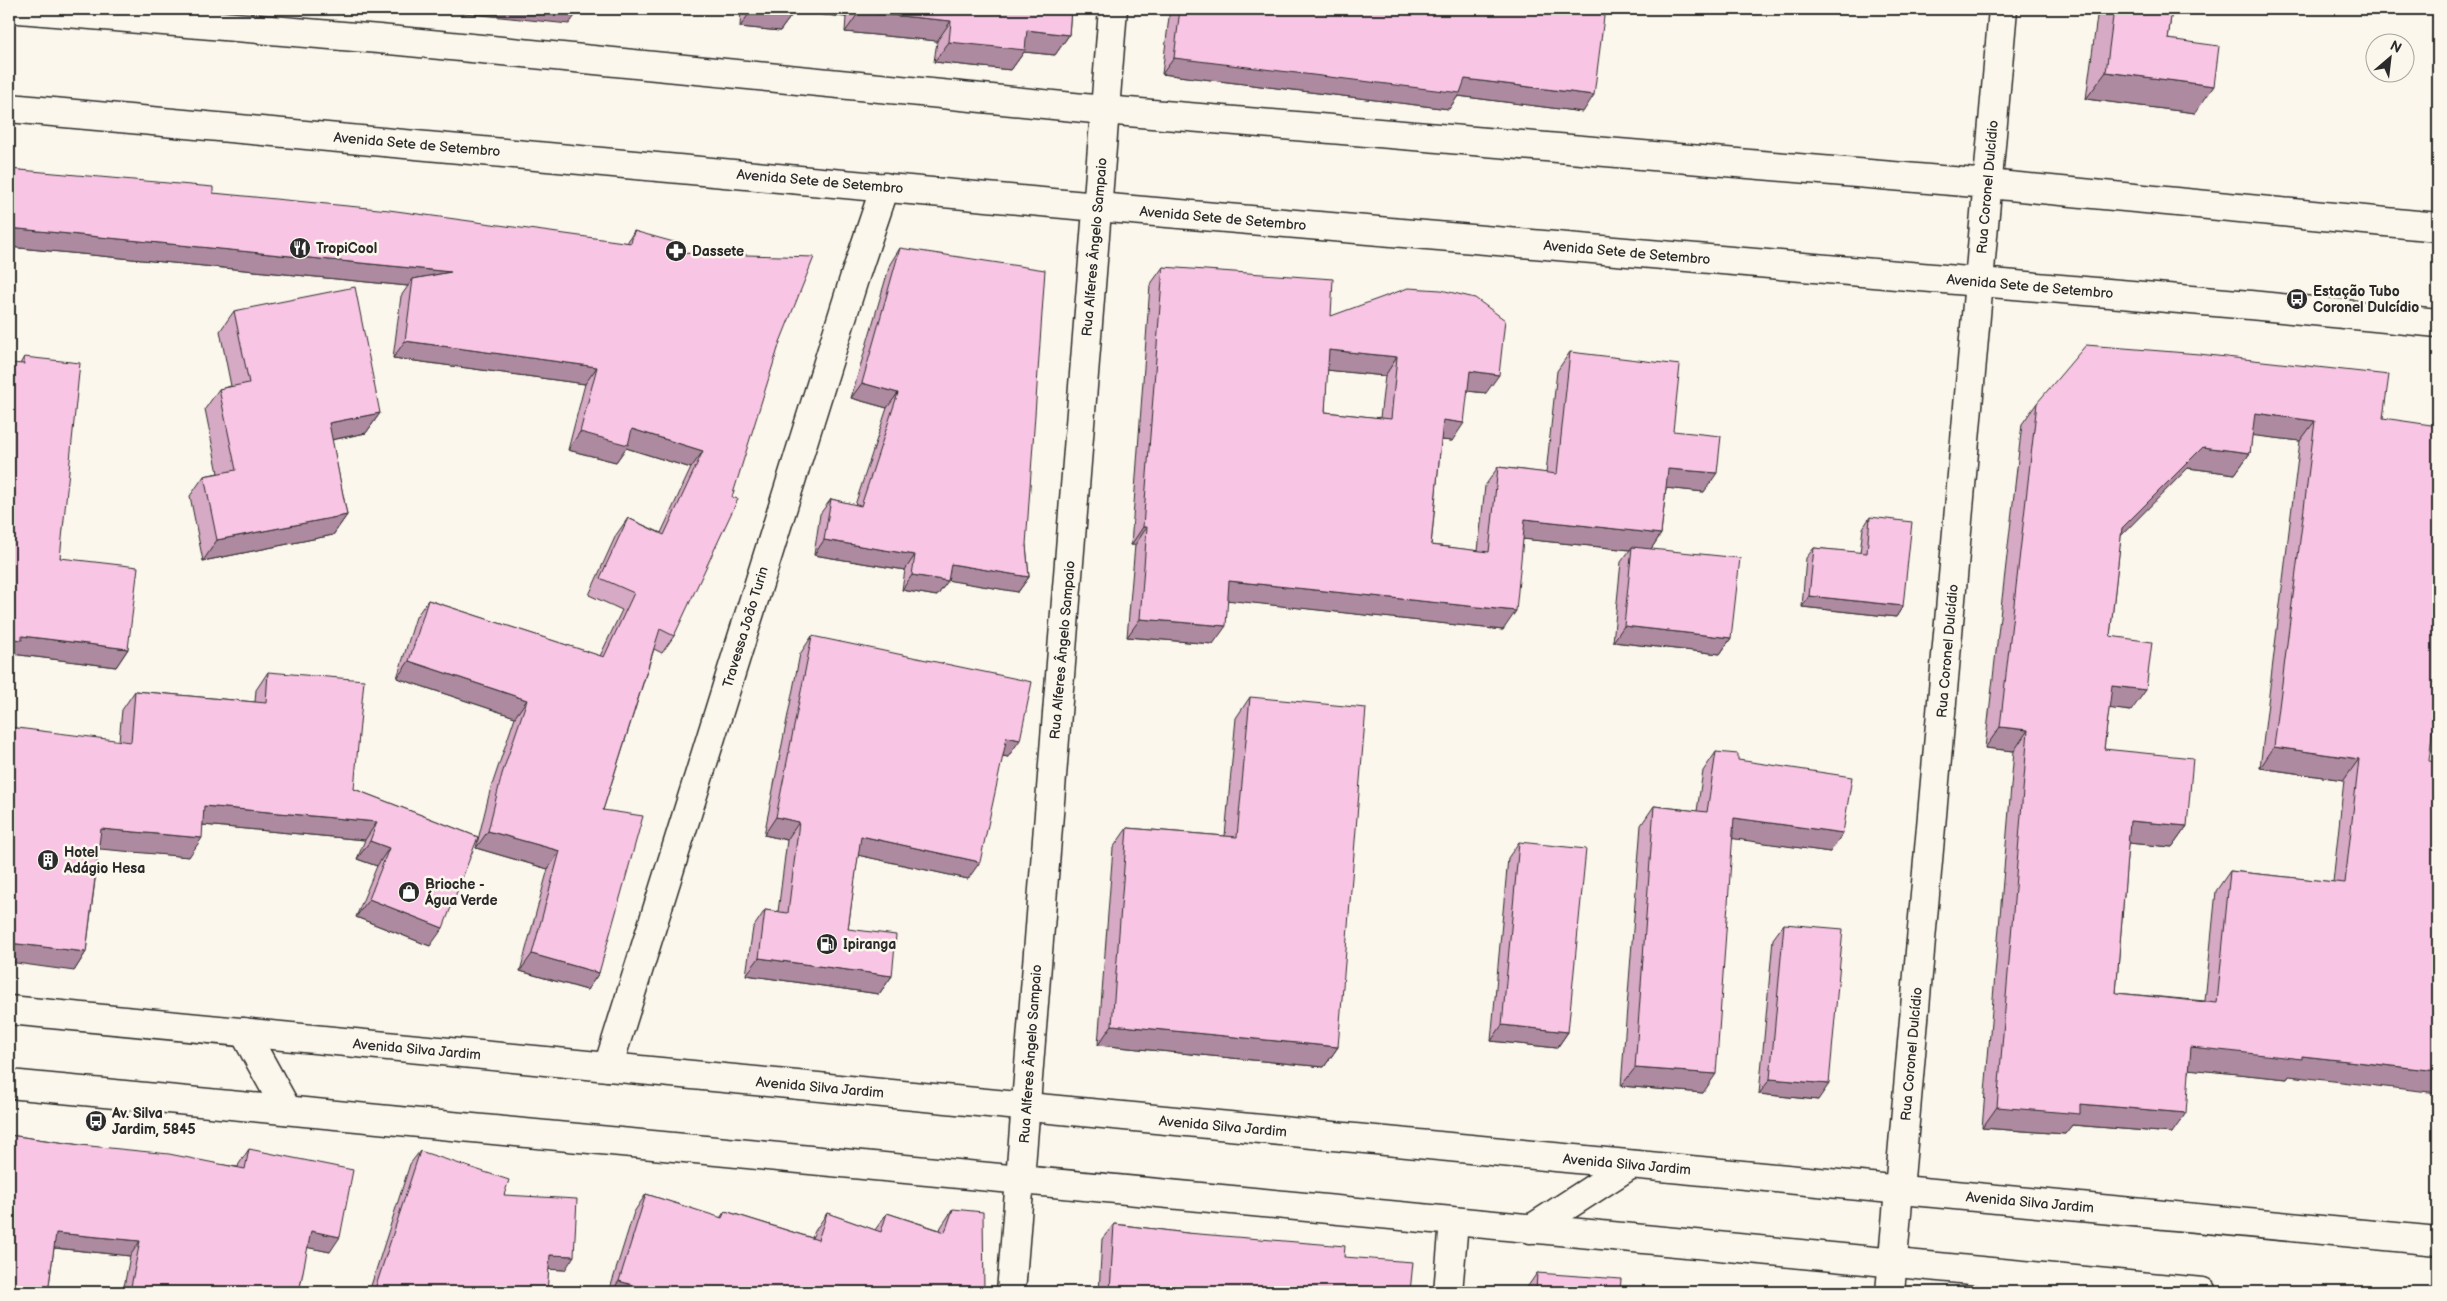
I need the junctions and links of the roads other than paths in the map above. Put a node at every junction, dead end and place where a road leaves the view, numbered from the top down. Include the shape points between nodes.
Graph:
1 (19, 9) edge
2 (1112, 9) edge
3 (2003, 9) edge
4 (9, 108) edge
5 (1104, 110) junction
6 (1988, 184) junction
7 (885, 187) junction
8 (1096, 207) junction
9 (2438, 227) edge
10 (1980, 282) junction
11 (2438, 323) edge
12 (9, 1010) edge
13 (244, 1032) junction
14 (608, 1067) junction
15 (9, 1084) edge
16 (1026, 1107) junction
17 (287, 1110) junction
18 (1630, 1165) junction
19 (1020, 1180) junction
20 (1899, 1190) junction
21 (1454, 1222) junction
22 (1531, 1229) junction
23 (2438, 1241) edge
24 (1892, 1263) junction
25 (1011, 1292) edge
26 (1448, 1292) edge
27 (1890, 1292) edge
28 (2202, 1292) edge

1 - 5 main road via 389,40
2 - 5 main road, Rua Alferes Ângelo Sampaio
3 - 6 main road, Rua Coronel Dulcídio
4 - 7 main road, Avenida Sete de Setembro
5 - 6 main road
5 - 8 main road, Rua Alferes Ângelo Sampaio
6 - 9 main road
6 - 10 main road, Rua Coronel Dulcídio
7 - 8 main road, Avenida Sete de Setembro
7 - 14 main road, Travessa João Turin
8 - 10 main road, Avenida Sete de Setembro
8 - 16 main road, Rua Alferes Ângelo Sampaio
10 - 11 main road, Avenida Sete de Setembro
10 - 20 main road, Rua Coronel Dulcídio
12 - 13 main road, Avenida Silva Jardim
13 - 14 main road, Avenida Silva Jardim
13 - 17 main road
14 - 16 main road, Avenida Silva Jardim
15 - 17 main road
16 - 18 main road, Avenida Silva Jardim
16 - 19 main road, Rua Alferes Ângelo Sampaio
17 - 19 main road
18 - 20 main road, Avenida Silva Jardim
18 - 22 main road
19 - 21 main road
19 - 25 main road, Rua Alferes Ângelo Sampaio
20 - 23 main road, Avenida Silva Jardim
20 - 24 main road, Rua Coronel Dulcídio
21 - 22 main road
21 - 26 main road
22 - 24 main road
24 - 27 main road, Rua Coronel Dulcídio
24 - 28 main road

